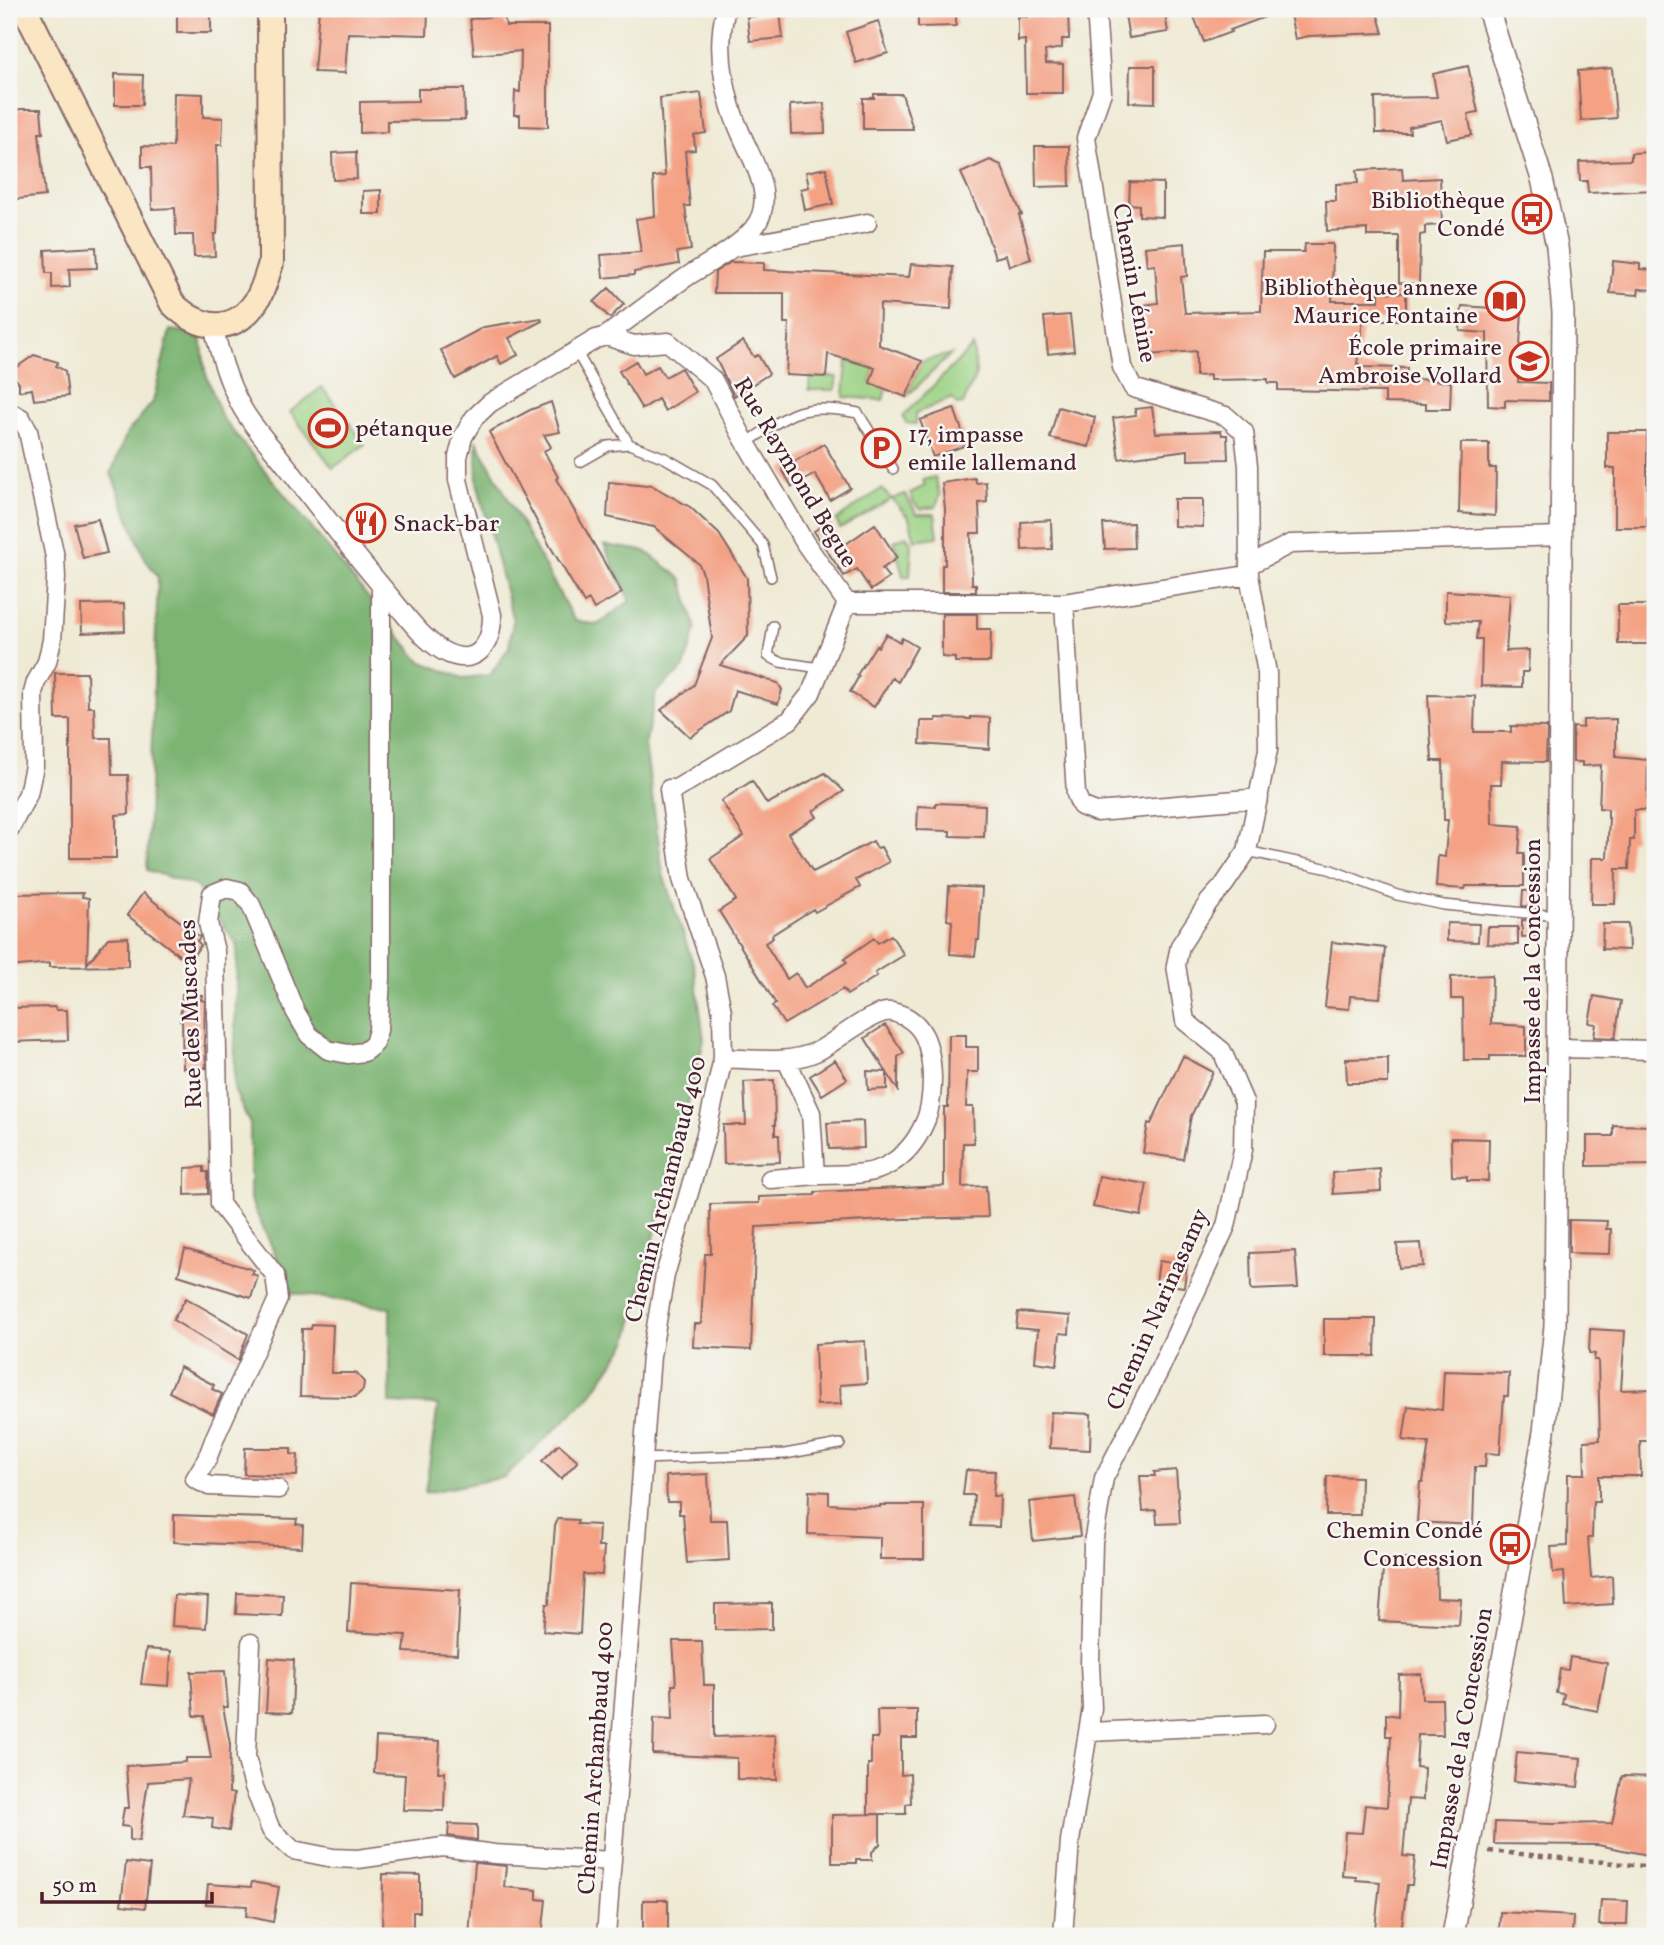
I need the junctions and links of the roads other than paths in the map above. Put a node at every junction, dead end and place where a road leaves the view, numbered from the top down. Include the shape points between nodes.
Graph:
1 (26, 9) edge
2 (270, 9) edge
3 (726, 9) edge
4 (1096, 9) edge
5 (1488, 9) edge
6 (867, 223) dead end
7 (731, 247) junction
8 (213, 326) junction
9 (606, 336) junction
10 (575, 349) junction
11 (9, 412) edge
12 (746, 443) junction
13 (629, 444) junction
14 (580, 463) dead end
15 (893, 469) dead end
16 (1563, 536) junction
17 (1249, 570) junction
18 (771, 578) dead end
19 (381, 586) junction
20 (848, 603) junction
21 (1063, 603) junction
22 (773, 626) dead end
23 (820, 668) junction
24 (1259, 798) junction
25 (9, 830) edge
26 (1247, 851) junction
27 (1558, 916) junction
28 (1558, 1048) junction
29 (1655, 1050) edge
30 (723, 1058) junction
31 (787, 1061) junction
32 (815, 1175) junction
33 (770, 1180) dead end
34 (839, 1444) dead end
35 (643, 1459) junction
36 (278, 1489) dead end
37 (251, 1643) dead end
38 (1265, 1724) dead end
39 (1089, 1732) junction
40 (612, 1861) junction
41 (606, 1936) edge
42 (1063, 1936) edge
43 (1453, 1936) edge

1 - 8 main road via 172,303 197,323
2 - 8 main road via 271,263 257,300 244,315
3 - 7 street via 720,43 724,79 764,191 762,215
4 - 17 street, Chemin Lénine via 1102,92 1086,138 1122,367 1133,388 1226,416 1244,432
5 - 16 street, Impasse de la Concession via 1542,179 1558,246 1563,312
6 - 7 street
7 - 9 street
8 - 19 street via 224,370 242,407
9 - 10 street
9 - 12 street, Rue Raymond Begue via 634,345 668,342 713,380
10 - 13 lane
10 - 19 street via 490,403 474,418 459,447 458,480 492,615 488,644 480,653 463,657 444,651
11 - 25 street via 21,418 28,431 56,578 50,651 33,693 32,780
12 - 15 lane via 793,414 845,410 858,413
12 - 20 street, Rue Raymond Begue via 805,543
13 - 14 lane via 608,446
13 - 18 lane via 712,485 763,545
16 - 17 street, Rue Raymond Begue via 1290,544
16 - 27 street, Impasse de la Concession
17 - 21 street, Rue Raymond Begue
17 - 24 street, Chemin Narinasamy via 1267,673 1268,750
19 - 36 street, Rue des Muscades via 381,978 374,1044 364,1052 348,1054 328,1050 309,1035 251,905 240,891 227,888 212,894 208,923 215,951 220,1205 275,1275 278,1300 195,1479 209,1486
20 - 21 street, Rue Raymond Begue
20 - 23 street, Chemin Archambaud 400
21 - 24 street via 1076,794 1081,806 1096,812
22 - 23 lane via 768,656
23 - 30 street, Chemin Archambaud 400 via 811,693 790,720 669,789 682,879 715,976
24 - 26 street, Chemin Narinasamy
26 - 27 lane via 1329,869 1397,895 1444,905
26 - 39 street, Chemin Narinasamy via 1180,946 1176,965 1185,1021 1222,1051 1244,1102 1243,1150 1226,1226 1104,1478 1093,1543
27 - 28 street, Impasse de la Concession
28 - 29 street
28 - 43 street, Impasse de la Concession via 1555,1326 1545,1419
30 - 31 street
30 - 35 street, Chemin Archambaud 400 via 665,1275 650,1356
31 - 32 street via 811,1113
31 - 32 street via 817,1051 883,1012 904,1015 924,1033 932,1057 925,1124 901,1157 864,1173
32 - 33 street
34 - 35 lane via 785,1454
35 - 40 street, Chemin Archambaud 400
37 - 40 street via 246,1757 271,1830 293,1850 358,1858 443,1847
38 - 39 street
39 - 42 street, Chemin Narinasamy via 1070,1840
40 - 41 street, Chemin Archambaud 400

